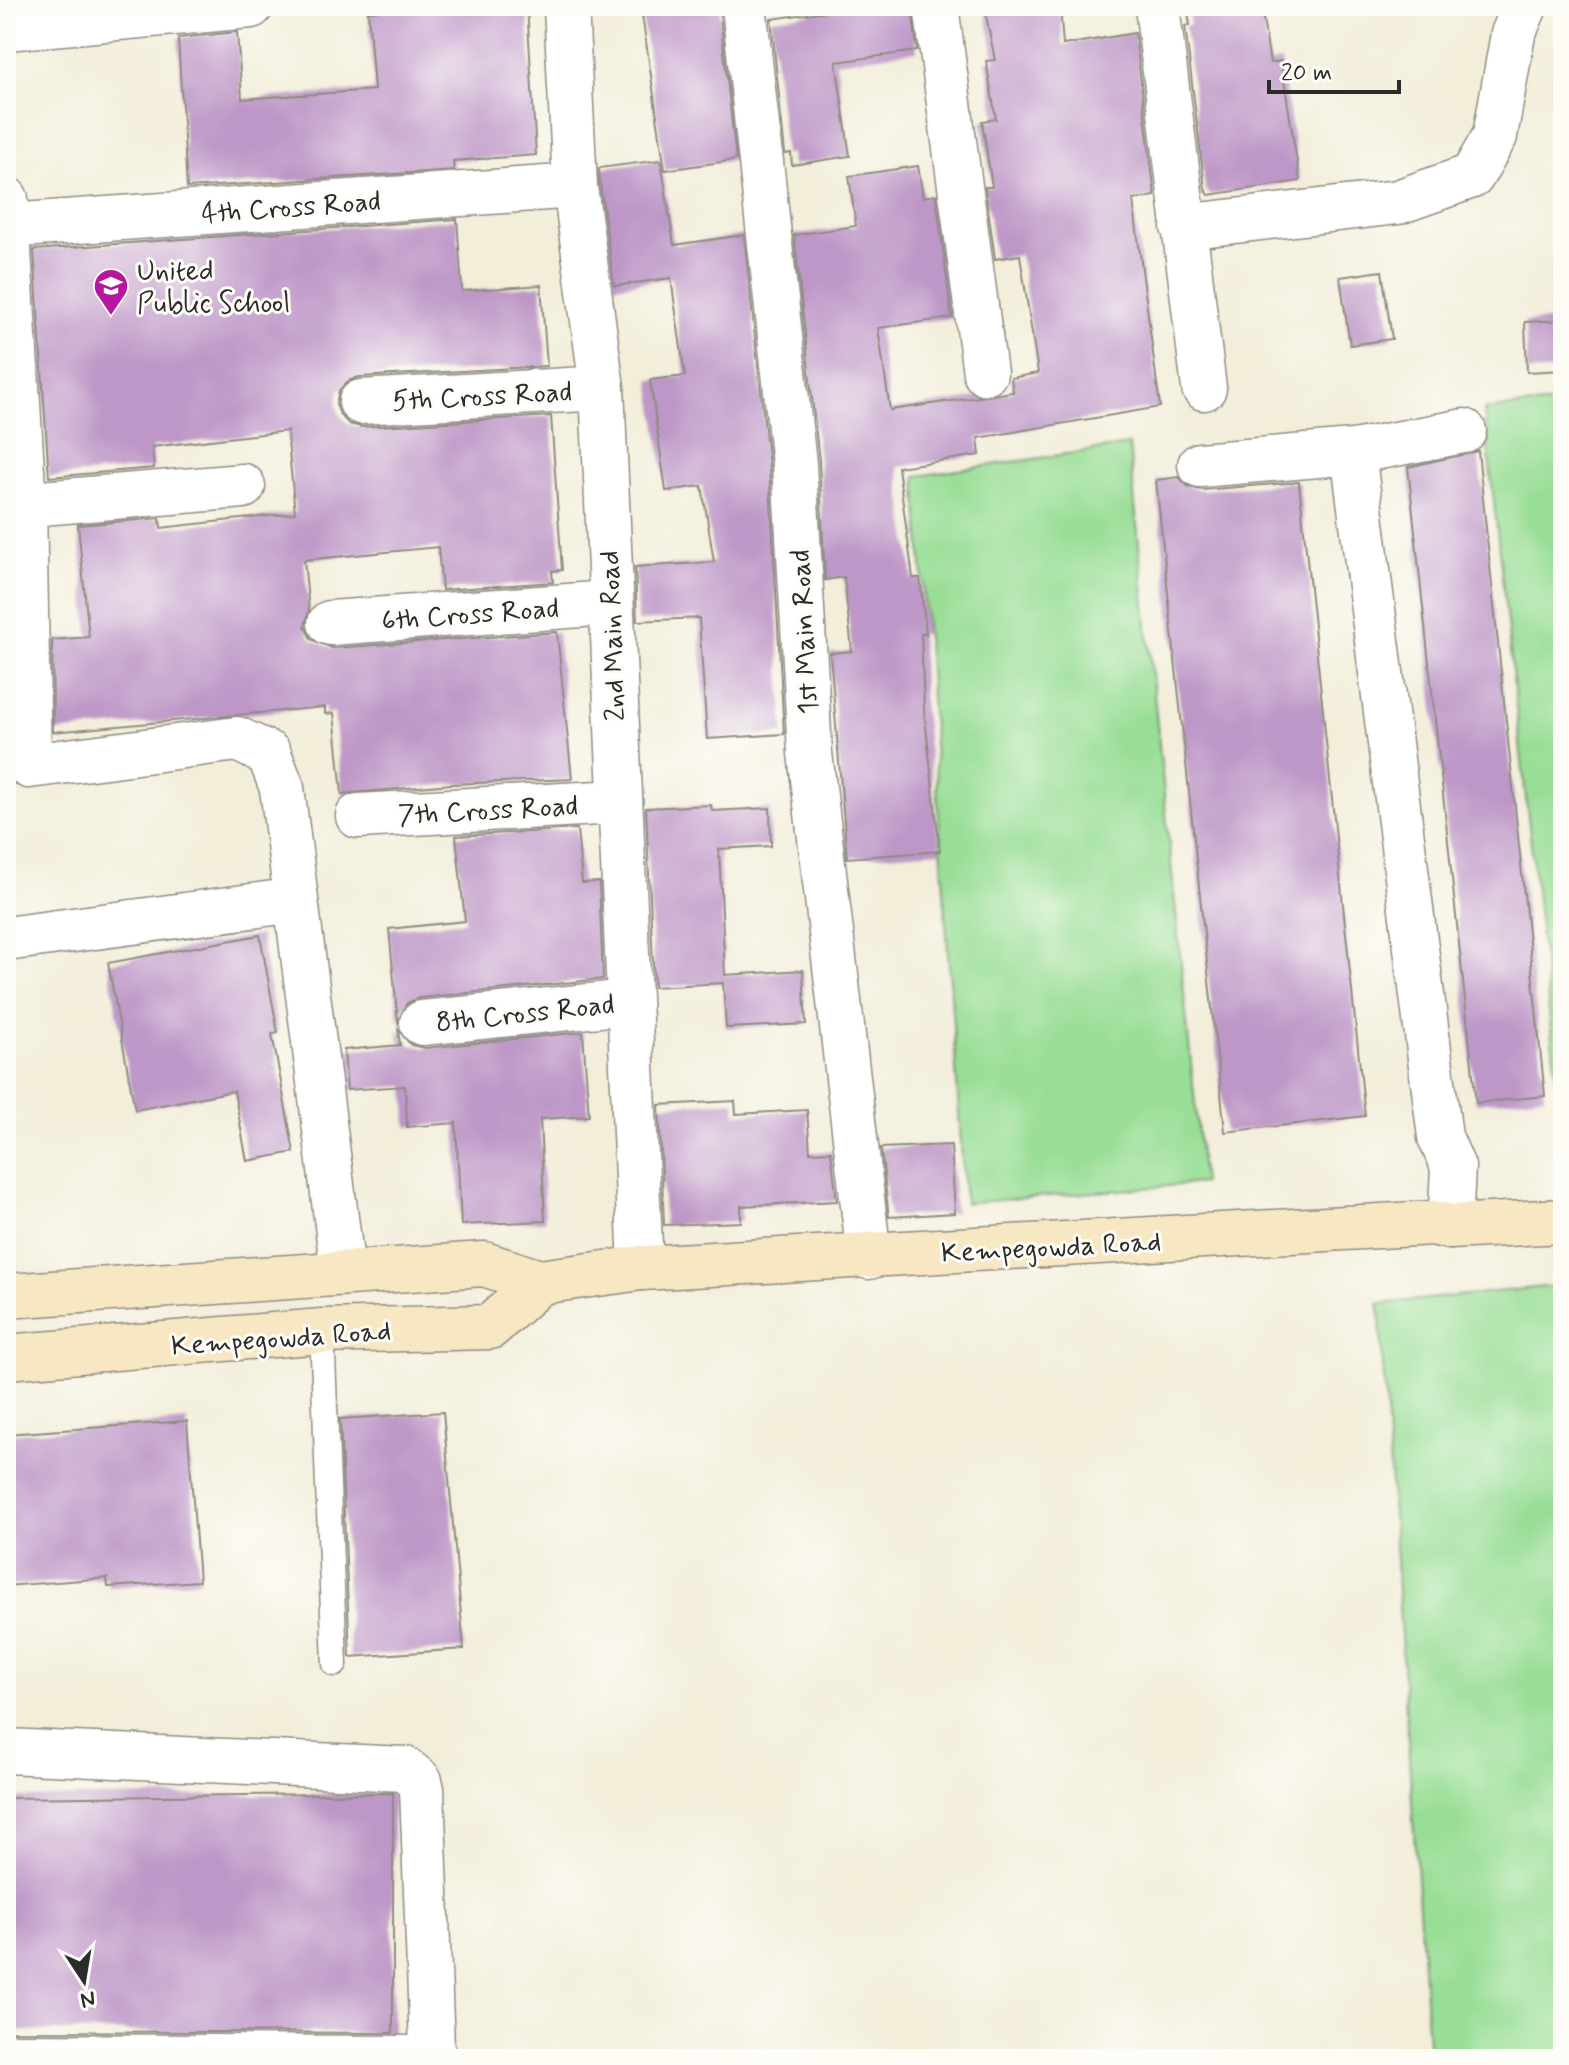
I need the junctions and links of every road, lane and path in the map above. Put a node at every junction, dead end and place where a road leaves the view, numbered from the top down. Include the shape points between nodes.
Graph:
1 (251, 6) edge
2 (566, 6) edge
3 (744, 6) edge
4 (936, 6) edge
5 (1157, 6) edge
6 (1525, 6) edge
7 (6, 28) edge
8 (575, 186) junction
9 (7, 213) edge
10 (1183, 227) junction
11 (985, 373) dead end
12 (602, 388) junction
13 (1204, 388) dead end
14 (361, 402) dead end
15 (1464, 431) dead end
16 (1353, 452) junction
17 (1200, 465) dead end
18 (243, 486) dead end
19 (15, 505) edge
20 (610, 603) junction
21 (330, 623) dead end
22 (618, 802) junction
23 (358, 816) dead end
24 (296, 900) junction
25 (6, 939) edge
26 (628, 1002) junction
27 (422, 1023) dead end
28 (1563, 1221) edge
29 (1442, 1225) junction
30 (869, 1257) junction
31 (641, 1268) junction
32 (343, 1273) junction
33 (540, 1282) junction
34 (6, 1296) edge
35 (322, 1331) junction
36 (6, 1357) edge
37 (335, 1664) dead end
38 (6, 1751) edge
39 (6, 2056) edge

1 - 7 street
2 - 8 street, 2nd Main Road
3 - 30 street, 1st Main Road via 794,464 810,753
4 - 11 street
5 - 10 street
6 - 10 street via 1513,34 1495,136 1472,176 1398,202
8 - 9 street, 4th Cross Road
8 - 12 street, 2nd Main Road
9 - 19 street
10 - 13 street
12 - 14 street, 5th Cross Road
12 - 20 street, 2nd Main Road
15 - 16 street
16 - 17 street
16 - 29 street via 1440,1137 1431,1167
18 - 19 street
19 - 24 street via 29,766 237,739 269,754 282,788
20 - 21 street, 6th Cross Road
20 - 22 street, 2nd Main Road
22 - 23 street, 7th Cross Road
22 - 26 street, 2nd Main Road
24 - 25 street
24 - 32 street
26 - 27 street, 8th Cross Road
26 - 31 street, 2nd Main Road
28 - 29 street, Kempegowda Road
29 - 30 street, Kempegowda Road
30 - 31 street, Kempegowda Road
31 - 33 street, Kempegowda Road
32 - 33 street, Kempegowda Road via 484,1264
32 - 34 street, Kempegowda Road
33 - 35 street, Kempegowda Road via 490,1327
35 - 36 street, Kempegowda Road
35 - 37 lane
38 - 39 street via 405,1769 413,1774 422,1789 432,2047 417,2058

